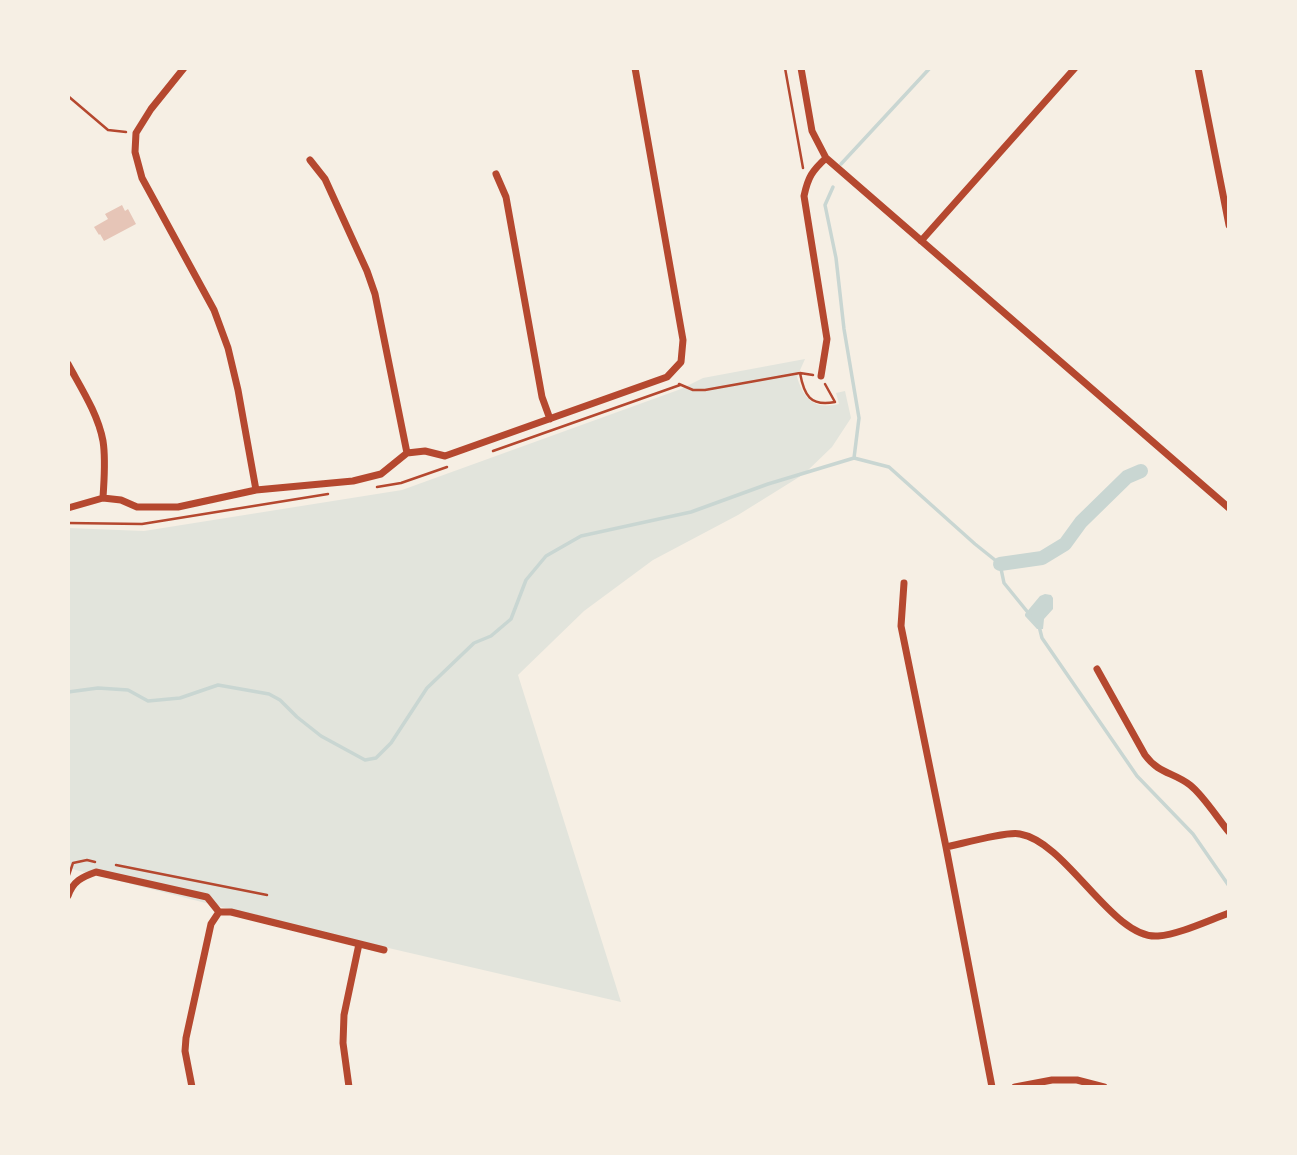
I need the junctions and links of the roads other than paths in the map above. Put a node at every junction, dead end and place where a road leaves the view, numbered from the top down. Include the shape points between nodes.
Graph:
1 (184, 68) edge
2 (635, 68) edge
3 (801, 68) edge
4 (1074, 68) edge
5 (1198, 68) edge
6 (826, 158) junction
7 (310, 160) dead end
8 (496, 174) dead end
9 (1229, 225) edge
10 (921, 241) junction
11 (68, 364) edge
12 (821, 376) road end
13 (550, 419) junction
14 (407, 453) junction
15 (256, 490) junction
16 (103, 498) junction
17 (68, 508) edge
18 (1229, 508) edge
19 (904, 583) dead end
20 (1097, 669) dead end
21 (1229, 832) edge
22 (946, 847) junction
23 (68, 896) edge
24 (219, 912) junction
25 (1229, 913) edge
26 (359, 944) junction
27 (384, 950) dead end
28 (192, 1087) edge
29 (349, 1087) edge
30 (992, 1087) edge
31 (1015, 1087) edge
32 (1104, 1087) edge

1 - 15 street via 136,133 135,152 142,178 214,310 228,348
2 - 13 street via 683,340 681,362 667,377
3 - 6 street via 812,131
4 - 10 street
5 - 9 street
6 - 10 street
6 - 12 street via 813,170 804,196 827,339
7 - 14 street via 325,179 375,294
8 - 13 street via 506,197 542,397
10 - 18 street
11 - 16 street via 103,441
13 - 14 street via 446,456
14 - 15 street via 372,477
15 - 16 street via 178,507 137,507
16 - 17 street
19 - 22 street via 901,626
20 - 21 street via 1151,764 1192,787
22 - 25 street via 1017,833 1033,838 1144,936 1175,932
22 - 30 street
23 - 24 street via 81,877 96,872 207,897
24 - 26 street
24 - 28 street via 211,924 186,1038
26 - 27 street
26 - 29 street via 344,1015
31 - 32 street via 1077,1080

